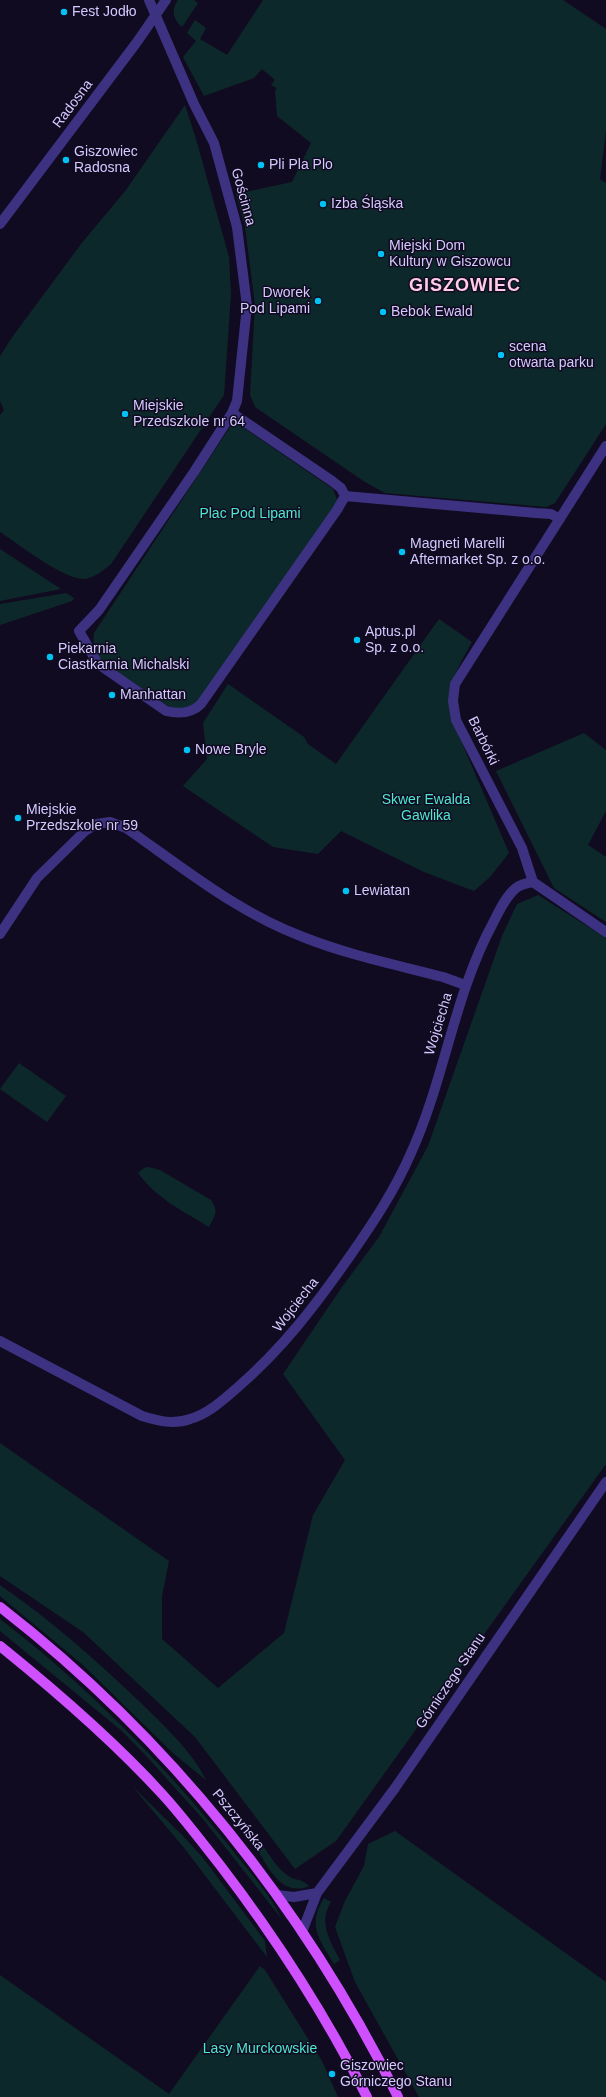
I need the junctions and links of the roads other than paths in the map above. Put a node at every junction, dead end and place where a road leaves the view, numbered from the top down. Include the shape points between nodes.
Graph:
1 (149, 0) edge
2 (166, 0) edge
3 (156, 16) junction
4 (0, 224) edge
5 (232, 413) junction
6 (606, 446) edge
7 (345, 496) junction
8 (560, 519) junction
9 (533, 882) junction
10 (606, 932) edge
11 (0, 934) edge
12 (466, 985) junction
13 (0, 1341) edge
14 (606, 1482) edge
15 (0, 1607) edge
16 (0, 1646) edge
17 (316, 1893) junction
18 (277, 1895) junction
19 (302, 1932) junction
20 (367, 2097) edge
21 (398, 2097) edge

1 - 3 street, Gościnna
2 - 3 street, Radosna
3 - 4 street, Radosna
3 - 5 street, Gościnna via 194,104 214,142 237,227 247,306 237,401
5 - 7 street via 332,481 341,488
5 - 7 street via 99,610 79,631 98,664 166,711 177,714 195,710
6 - 8 street, Barbórki
7 - 8 street via 536,512 551,514
8 - 9 street, Barbórki via 455,684 453,701 456,720 522,848
9 - 10 street
9 - 12 street, Wojciecha via 521,885 506,900 483,943
11 - 12 street, Wojciecha via 37,878 85,831 97,824 110,822 126,828 208,886 261,917 303,937
12 - 13 street, Wojciecha via 424,1122 385,1204 296,1330 252,1376 212,1408 181,1422 154,1420
14 - 17 street, Górniczego Stanu via 395,1788
15 - 18 main road, Pszczyńska via 111,1702 167,1758 224,1825
16 - 20 main road via 74,1707 163,1795 199,1838 252,1906 306,1986
17 - 18 street via 294,1897
17 - 19 street, Górniczego Stanu
18 - 19 main road, Pszczyńska
19 - 21 main road, Pszczyńska via 354,2015

